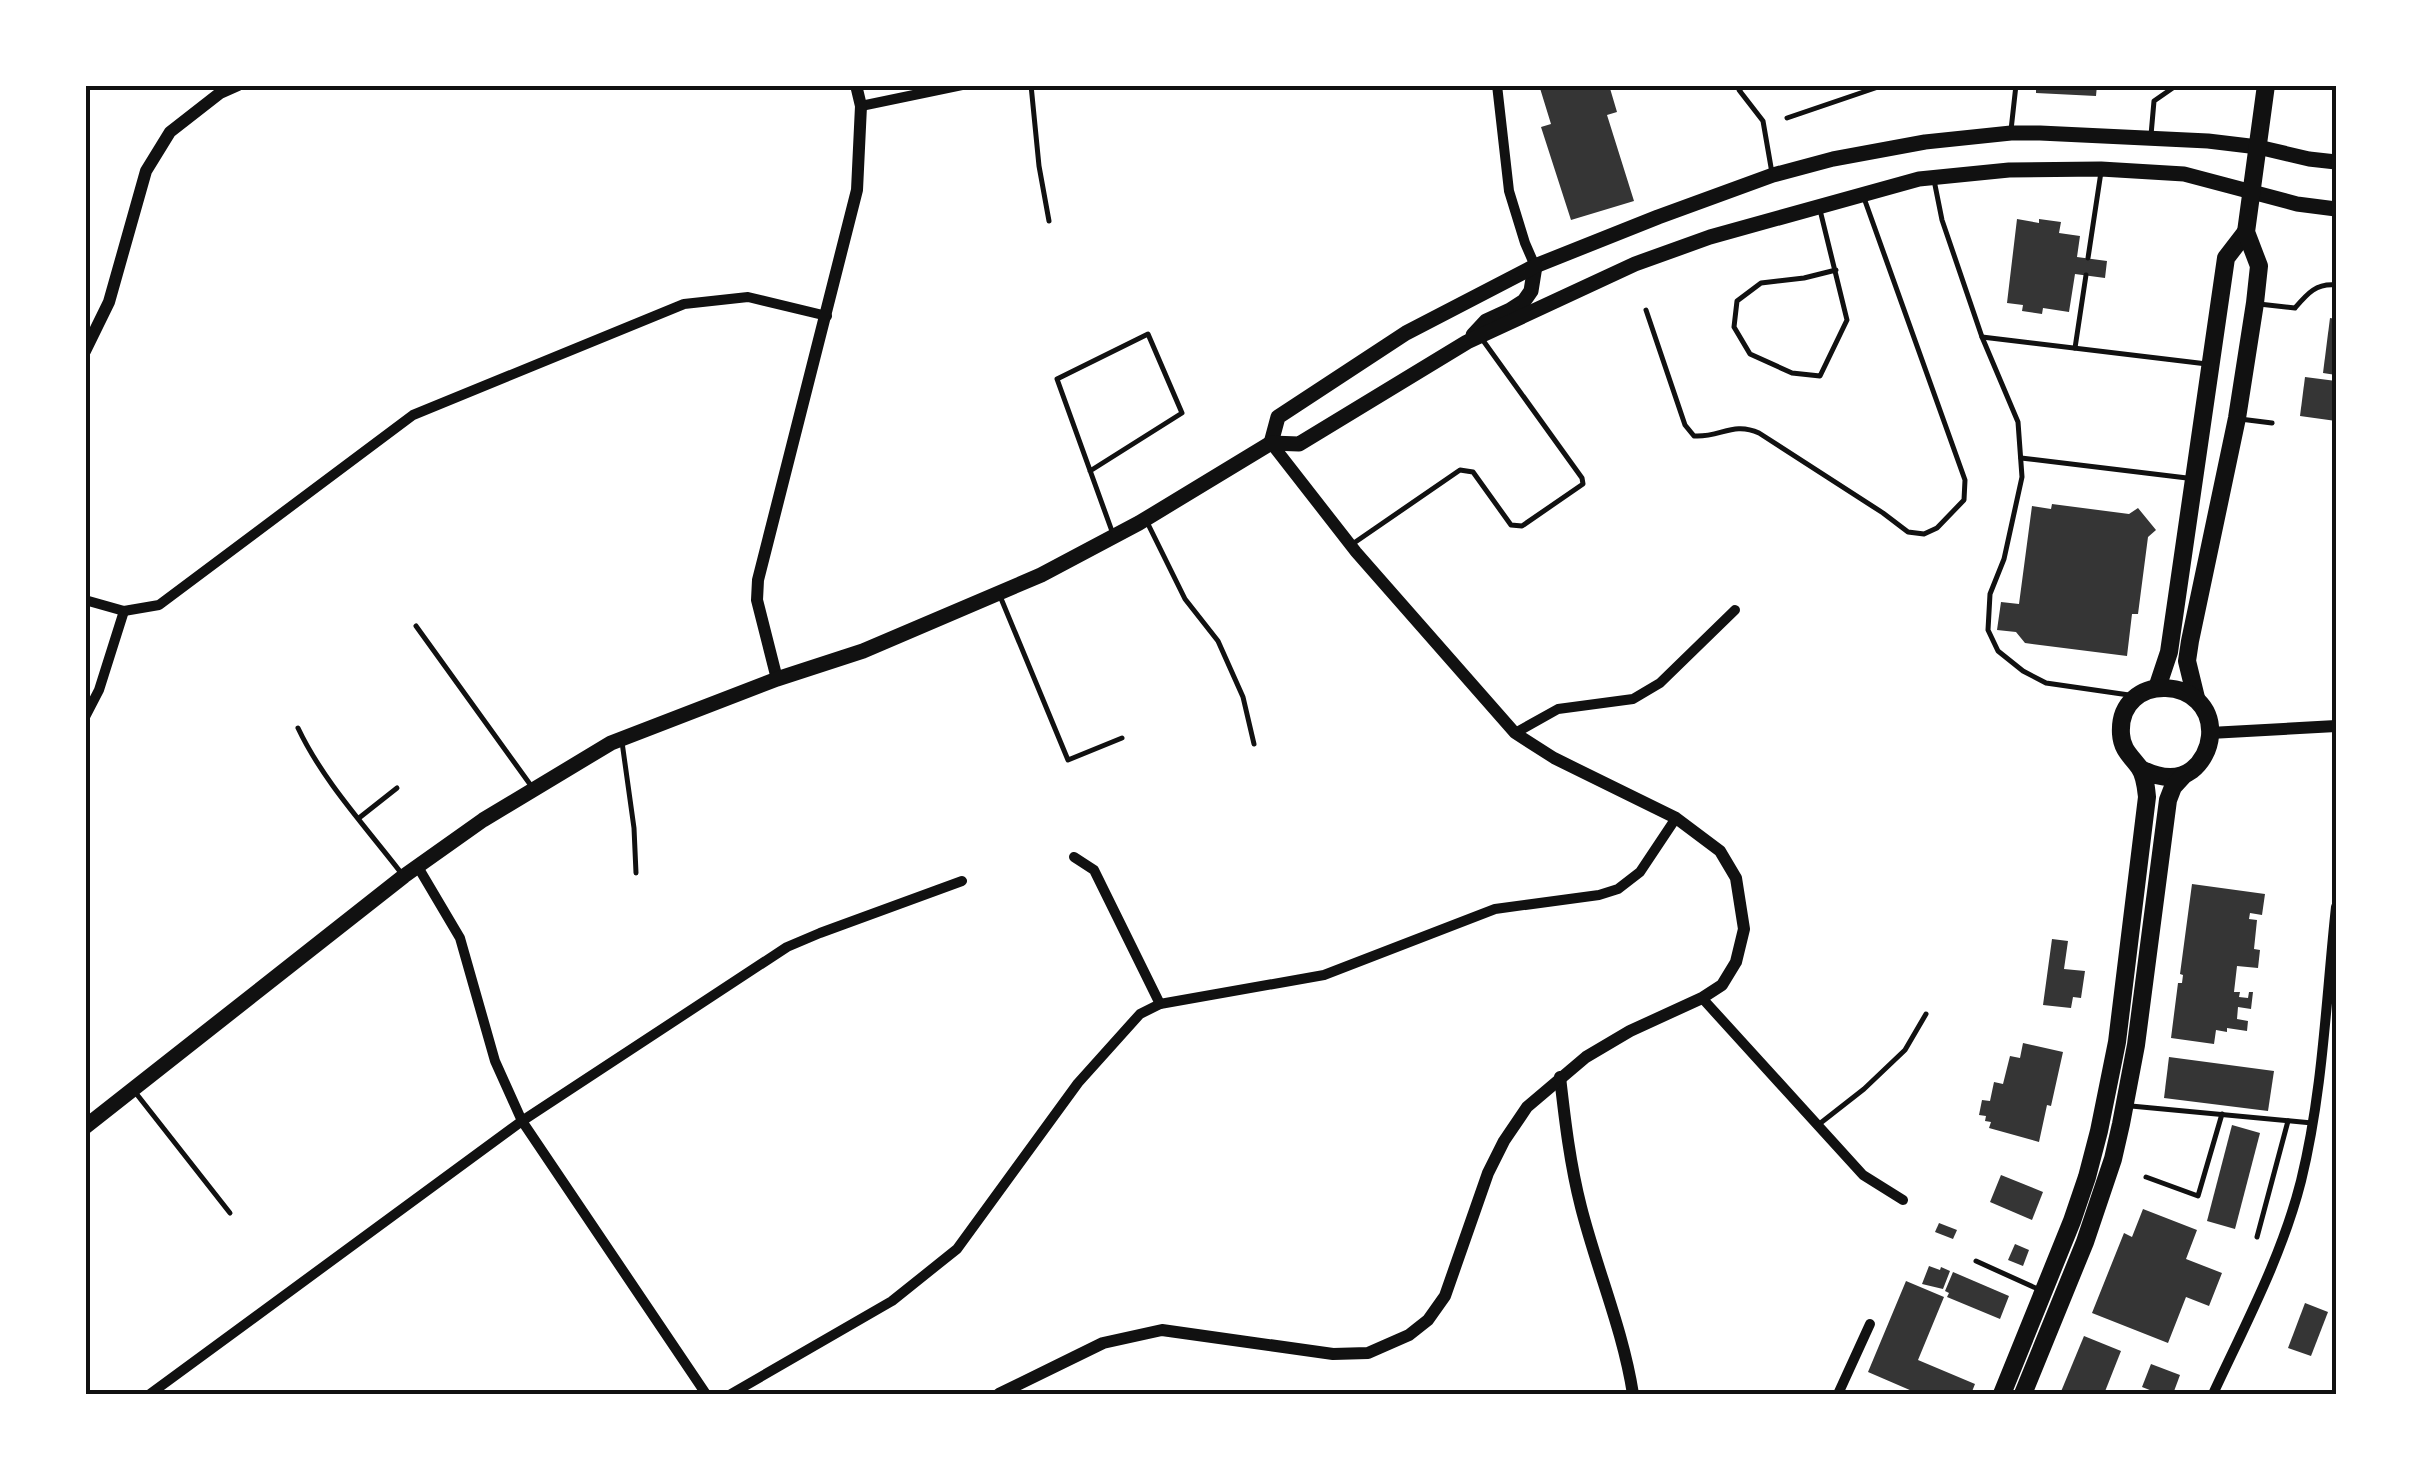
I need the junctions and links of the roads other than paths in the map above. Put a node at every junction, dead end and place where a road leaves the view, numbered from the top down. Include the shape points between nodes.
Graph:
1 (238, 85) edge
2 (856, 85) edge
3 (962, 85) edge
4 (1031, 85) edge
5 (1497, 85) edge
6 (1745, 85) edge
7 (1884, 85) edge
8 (2016, 85) edge
9 (2177, 85) edge
10 (2266, 85) edge
11 (861, 106) junction
12 (1787, 118) dead end
13 (2011, 133) junction
14 (2151, 138) junction
15 (2258, 147) junction
16 (2336, 162) edge
17 (2101, 170) junction
18 (1773, 176) junction
19 (1933, 178) junction
20 (2251, 193) junction
21 (1863, 196) junction
22 (1820, 207) junction
23 (2336, 209) edge
24 (1049, 220) dead end
25 (2246, 232) junction
26 (2088, 258) dead end
27 (1535, 266) junction
28 (1836, 270) junction
29 (2086, 275) dead end
30 (2336, 285) edge
31 (2255, 304) junction
32 (1646, 310) dead end
33 (826, 316) junction
34 (1982, 337) junction
35 (1474, 339) junction
36 (2076, 348) junction
37 (85, 351) edge
38 (2212, 364) junction
39 (2237, 418) junction
40 (2272, 422) dead end
41 (1271, 443) junction
42 (2021, 458) junction
43 (1090, 472) junction
44 (2195, 479) junction
45 (1146, 519) junction
46 (1114, 537) junction
47 (1350, 545) junction
48 (998, 594) junction
49 (85, 600) edge
50 (1735, 610) dead end
51 (124, 611) junction
52 (416, 626) dead end
53 (777, 680) junction
54 (2157, 688) junction
55 (2138, 696) junction
56 (2196, 698) junction
57 (85, 717) edge
58 (2336, 726) edge
59 (298, 728) dead end
60 (1516, 733) junction
61 (2210, 733) junction
62 (1122, 738) dead end
63 (622, 739) junction
64 (1254, 744) dead end
65 (2141, 769) junction
66 (2184, 775) junction
67 (397, 788) dead end
68 (534, 789) junction
69 (359, 818) junction
70 (1676, 818) junction
71 (1074, 857) dead end
72 (411, 872) junction
73 (636, 873) dead end
74 (962, 881) dead end
75 (2336, 908) edge
76 (1702, 998) junction
77 (1160, 1004) junction
78 (1926, 1014) dead end
79 (2330, 1022) edge
80 (1560, 1077) junction
81 (134, 1090) junction
82 (2125, 1105) junction
83 (2222, 1114) junction
84 (522, 1121) junction
85 (2288, 1121) junction
86 (2312, 1124) junction
87 (1818, 1126) junction
88 (85, 1127) edge
89 (2146, 1177) dead end
90 (1903, 1200) dead end
91 (230, 1213) dead end
92 (2257, 1237) dead end
93 (1976, 1261) dead end
94 (2043, 1291) junction
95 (1870, 1324) dead end
96 (150, 1394) edge
97 (706, 1394) edge
98 (732, 1394) edge
99 (999, 1394) edge
100 (1633, 1394) edge
101 (1838, 1394) edge
102 (2002, 1394) edge
103 (2023, 1394) edge
104 (2213, 1394) edge

1 - 37 street via 170,132 146,171 109,302
2 - 11 street
3 - 11 street
4 - 24 lane
5 - 27 street via 1509,191
6 - 18 lane via 1739,90 1763,121
7 - 12 lane
8 - 13 lane
9 - 14 lane via 2154,102
10 - 15 main road
11 - 33 street via 856,190
13 - 14 main road
13 - 18 main road via 1832,159
14 - 15 main road
15 - 16 main road
15 - 20 main road
17 - 19 main road
17 - 20 main road via 2184,174
17 - 26 lane
18 - 27 main road
19 - 21 main road
19 - 34 lane
20 - 23 main road
20 - 25 main road
21 - 22 main road
21 - 32 lane via 1966,480 1964,500 1937,528 1908,532 1747,428 1694,436
22 - 28 lane
22 - 35 main road via 1635,264
25 - 31 main road via 2259,266
25 - 38 main road via 2226,258
27 - 35 main road via 1524,301 1486,321
27 - 41 main road via 1406,333 1278,417
28 - 28 lane via 1847,320 1820,376 1792,374 1750,354 1734,326 1737,301 1761,282
29 - 36 lane
30 - 31 lane via 2308,292 2295,308
31 - 39 main road
33 - 51 street via 748,297 684,304 414,415 159,605
33 - 53 street via 758,580
34 - 36 lane
34 - 42 lane via 2018,422
35 - 41 main road via 1300,444
35 - 47 lane via 1583,484 1516,527 1473,472 1460,470
36 - 38 lane
38 - 44 main road
39 - 40 lane
39 - 56 main road via 2187,660
41 - 45 main road
41 - 47 street
42 - 44 lane
42 - 55 lane via 2004,560 1990,594 1988,630 1998,652 2046,682
43 - 43 lane via 1057,379 1148,334 1182,413
43 - 46 lane
44 - 54 main road via 2170,652
45 - 46 main road
45 - 64 lane via 1185,600 1218,642
46 - 48 main road
47 - 60 street
48 - 53 main road via 863,652
48 - 62 lane via 1068,760
49 - 51 street
50 - 60 street via 1660,683 1633,699 1558,709
51 - 57 street
52 - 68 lane
53 - 63 main road
54 - 55 main road
54 - 56 main road
55 - 65 main road via 2120,730 2124,750
56 - 61 main road
58 - 61 street
59 - 69 lane
60 - 70 street
61 - 66 main road via 2206,753
63 - 68 main road
63 - 73 lane
65 - 66 main road
65 - 94 main road via 2146,814 2107,1097 2087,1177
66 - 82 main road via 2168,800
67 - 69 lane
68 - 72 main road
69 - 72 lane
70 - 76 street via 1720,851 1736,878 1744,929 1722,985
70 - 77 street via 1640,872 1618,890 1495,909 1324,975
71 - 77 street via 1094,870
72 - 81 main road
72 - 84 street via 460,938 495,1061
74 - 84 street via 787,948
75 - 79 street
76 - 80 street via 1630,1031
76 - 87 street
77 - 98 street via 1140,1014 1078,1083 957,1249 892,1302
78 - 87 lane via 1905,1050
79 - 86 street
80 - 99 street via 1527,1107 1504,1141 1446,1296 1409,1335 1368,1353 1333,1354 1162,1330 1103,1342
80 - 100 street via 1581,1209
81 - 88 main road
81 - 91 lane
82 - 83 lane
82 - 103 main road via 2085,1242
83 - 85 lane
83 - 89 lane via 2198,1196
84 - 96 street
84 - 97 street
85 - 86 lane
85 - 92 lane
86 - 104 street via 2279,1253
87 - 90 street via 1863,1175
93 - 94 lane
94 - 102 main road
95 - 101 street

